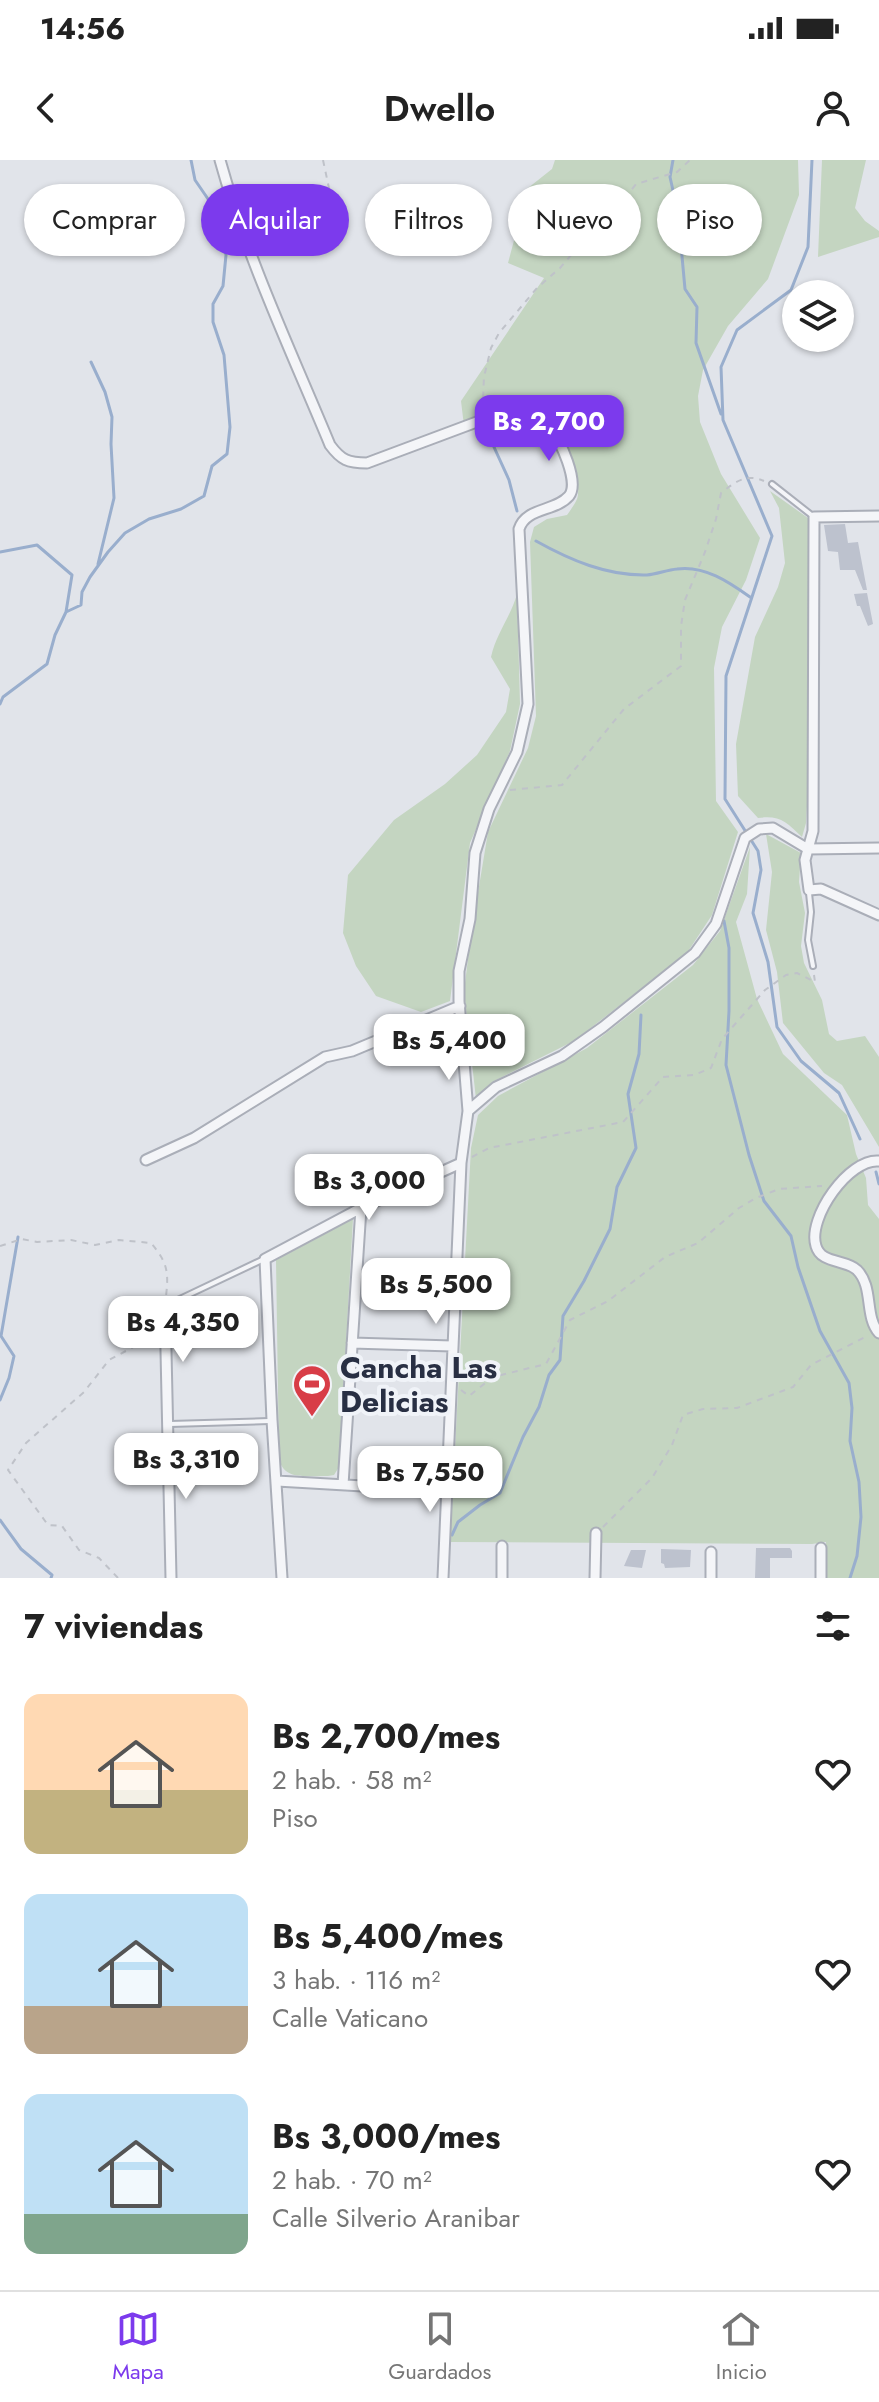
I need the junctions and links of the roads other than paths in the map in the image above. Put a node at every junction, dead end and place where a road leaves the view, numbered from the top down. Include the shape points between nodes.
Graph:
1 (220, 160) edge
2 (772, 484) road end
3 (879, 516) edge
4 (814, 517) junction
5 (879, 848) edge
6 (808, 849) junction
7 (809, 890) junction
8 (879, 915) edge
9 (813, 966) road end
10 (460, 1006) junction
11 (468, 1111) junction
12 (146, 1160) dead end
13 (879, 1161) edge
14 (461, 1163) junction
15 (361, 1208) junction
16 (265, 1259) junction
17 (165, 1306) joint
18 (878, 1333) edge
19 (352, 1343) junction
20 (452, 1346) junction
21 (272, 1420) junction
22 (168, 1424) junction
23 (277, 1481) junction
24 (343, 1485) junction
25 (448, 1491) junction
26 (596, 1533) road end
27 (502, 1546) dead end
28 (821, 1548) dead end
29 (711, 1552) dead end
30 (171, 1578) edge
31 (282, 1578) edge
32 (443, 1578) edge
33 (502, 1578) edge
34 (595, 1578) edge
35 (711, 1578) edge
36 (821, 1578) edge

1 - 10 street via 258,272 339,457 367,463 498,414 519,412 548,426 561,444 573,484 572,494 531,514 519,529 528,704 517,752 475,853 459,971
2 - 4 lane
3 - 4 street
4 - 6 street via 813,831
5 - 6 street
6 - 7 street
6 - 11 street via 773,828 745,838 716,924 695,953 562,1056 496,1087
7 - 8 street via 821,889
7 - 9 lane
10 - 11 street
10 - 12 street via 325,1057 194,1138
11 - 14 street
13 - 18 street via 858,1165 838,1186 814,1231 816,1249 824,1257 856,1270
14 - 15 street
14 - 20 street
15 - 16 street
15 - 19 street
16 - 17 lane
16 - 21 street
17 - 22 street
19 - 20 street
19 - 24 street
20 - 25 street
21 - 22 lane
21 - 23 street
22 - 30 street
23 - 24 street
23 - 31 street
24 - 25 street
25 - 32 street
26 - 34 street
27 - 33 street
28 - 36 street
29 - 35 street

